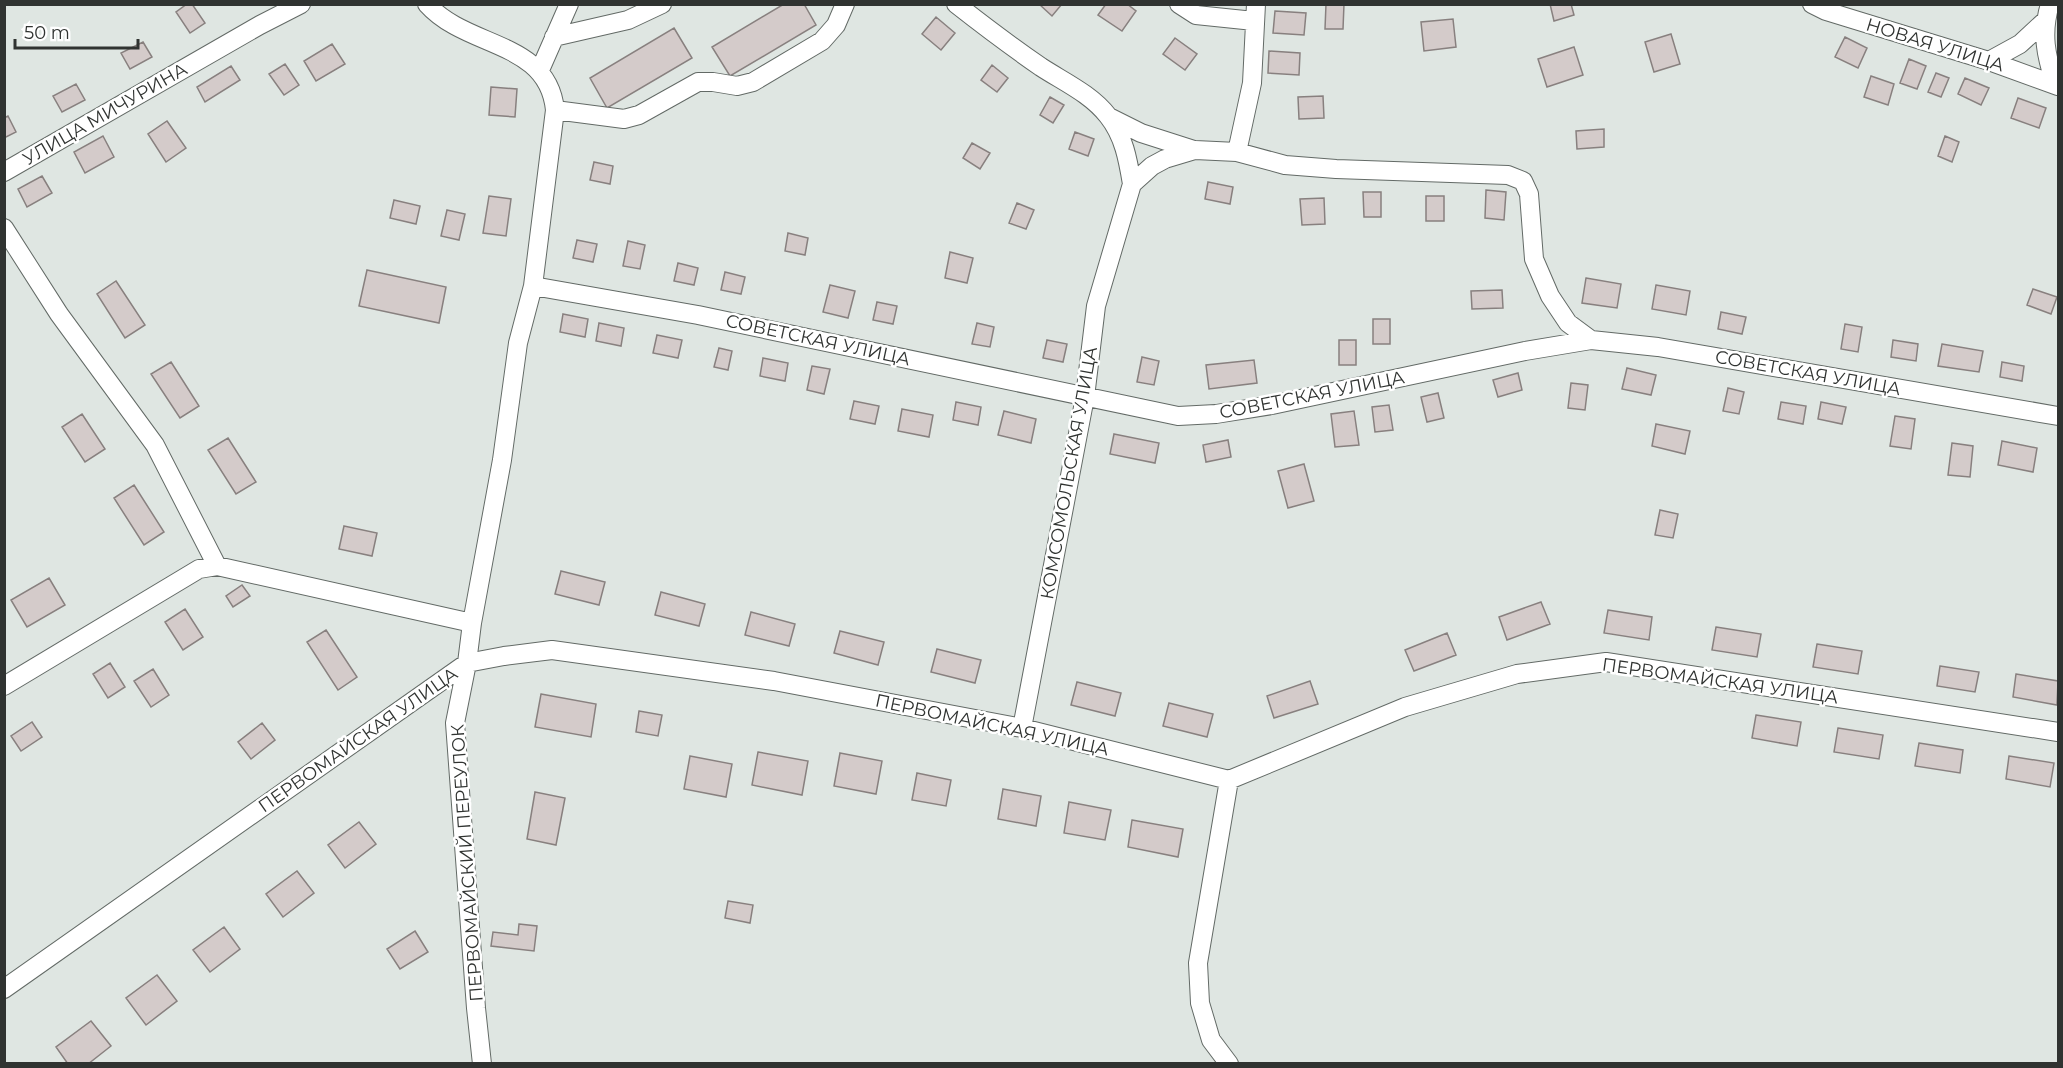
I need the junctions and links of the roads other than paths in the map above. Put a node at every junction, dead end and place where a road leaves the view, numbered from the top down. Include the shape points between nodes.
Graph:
1 (301, 4) edge
2 (427, 4) edge
3 (569, 4) edge
4 (662, 4) edge
5 (845, 4) edge
6 (956, 4) edge
7 (1179, 4) edge
8 (1812, 4) edge
9 (2048, 12) edge
10 (1255, 13) edge
11 (554, 37) junction
12 (1989, 61) junction
13 (540, 70) junction
14 (2057, 85) edge
15 (555, 110) junction
16 (1109, 117) junction
17 (1195, 150) junction
18 (1237, 152) junction
19 (4, 172) edge
20 (1132, 184) junction
21 (4, 228) edge
22 (533, 286) junction
23 (1591, 340) junction
24 (1085, 397) junction
25 (2058, 416) edge
26 (217, 566) junction
27 (472, 623) junction
28 (467, 663) junction
29 (4, 686) edge
30 (1022, 728) junction
31 (2058, 732) edge
32 (1229, 780) junction
33 (4, 989) edge
34 (482, 1064) edge
35 (1228, 1064) edge

1 - 19 street, УЛИЦА МИЧУРИНА
2 - 13 street via 452,26 525,57
3 - 11 street
4 - 11 street via 628,20
5 - 15 street via 836,25 822,41 753,82 737,86 698,82 639,115 624,119
6 - 16 street, КОМСОМОЛЬСКАЯ УЛИЦА via 1022,54 1095,101
7 - 10 street via 1196,15
8 - 12 street, НОВАЯ УЛИЦА
9 - 12 street via 2020,44
9 - 14 street via 2045,54
10 - 18 street via 1252,83
11 - 13 street
12 - 14 street, НОВАЯ УЛИЦА
13 - 15 street via 551,86
15 - 22 street, ПЕРВОМАЙСКИЙ ПЕРЕУЛОК
16 - 17 street, КОМСОМОЛЬСКАЯ УЛИЦА via 1142,133
16 - 20 street, КОМСОМОЛЬСКАЯ УЛИЦА via 1128,156
17 - 18 street, КОМСОМОЛЬСКАЯ УЛИЦА
17 - 20 street, КОМСОМОЛЬСКАЯ УЛИЦА via 1152,166
18 - 23 street, КОМСОМОЛЬСКАЯ УЛИЦА via 1286,165 1508,176 1523,181 1529,194 1534,259 1550,296 1568,323
20 - 24 street, КОМСОМОЛЬСКАЯ УЛИЦА via 1096,306
21 - 26 street via 59,314 155,445
22 - 24 street, СОВЕТСКАЯ УЛИЦА via 698,315
22 - 27 street, ПЕРВОМАЙСКИЙ ПЕРЕУЛОК via 518,343 502,460
23 - 24 street, СОВЕТСКАЯ УЛИЦА via 1216,414 1178,416
23 - 25 street, СОВЕТСКАЯ УЛИЦА via 1658,347
24 - 30 street, КОМСОМОЛЬСКАЯ УЛИЦА
26 - 27 street
26 - 29 street via 199,569
27 - 28 street, ПЕРВОМАЙСКИЙ ПЕРЕУЛОК
28 - 30 street, ПЕРВОМАЙСКАЯ УЛИЦА via 552,650 774,681
28 - 33 street, ПЕРВОМАЙСКАЯ УЛИЦА
28 - 34 street, ПЕРВОМАЙСКИЙ ПЕРЕУЛОК via 455,723
30 - 32 street, ПЕРВОМАЙСКАЯ УЛИЦА
31 - 32 street, ПЕРВОМАЙСКАЯ УЛИЦА via 1606,662 1516,674 1405,707
32 - 35 street via 1198,963 1200,1004 1211,1040

